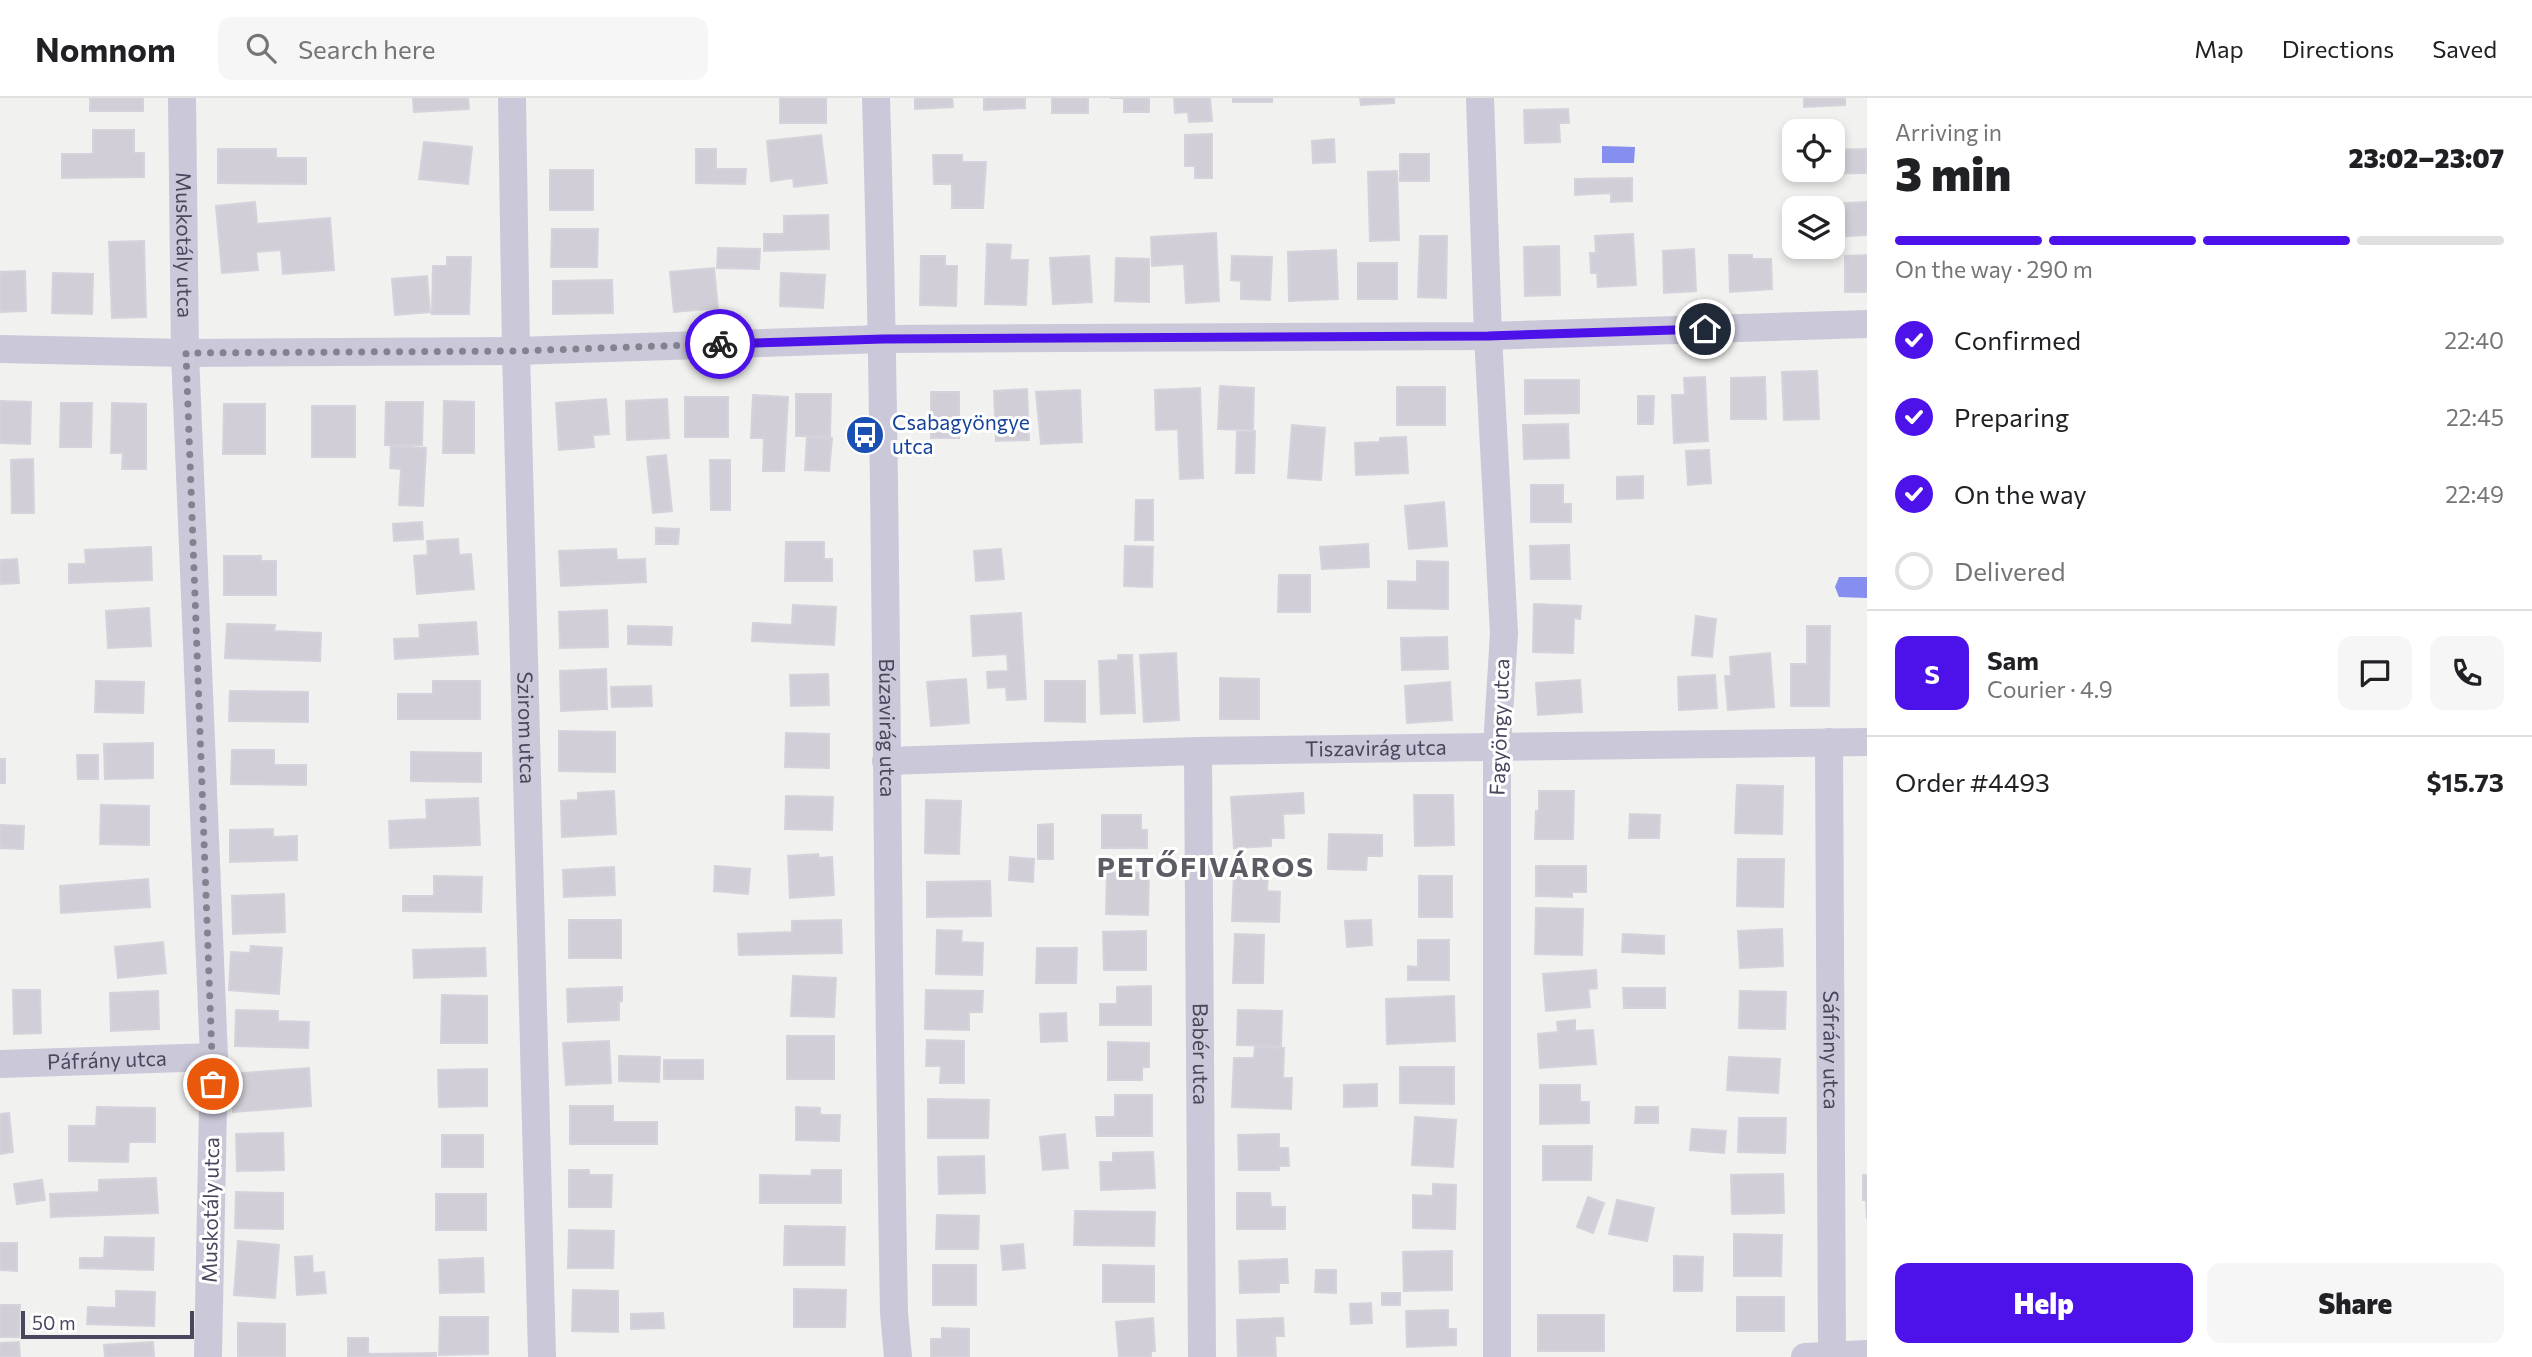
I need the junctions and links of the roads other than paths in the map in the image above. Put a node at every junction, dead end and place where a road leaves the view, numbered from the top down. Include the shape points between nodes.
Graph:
1 (182, 98) edge
2 (512, 98) edge
3 (876, 98) edge
4 (1480, 98) edge
5 (1867, 324) edge
6 (1488, 336) junction
7 (883, 339) junction
8 (0, 349) edge
9 (516, 351) junction
10 (186, 353) junction
11 (1829, 741) junction
12 (1867, 742) edge
13 (1497, 746) junction
14 (1198, 751) junction
15 (886, 761) junction
16 (214, 1057) junction
17 (0, 1064) edge
18 (1867, 1354) edge
19 (1823, 1356) edge
20 (208, 1357) edge
21 (542, 1357) edge
22 (898, 1357) edge
23 (1202, 1357) edge
24 (1497, 1357) edge

1 - 10 street, Muskotály utca
2 - 9 street, Szirom utca
3 - 7 street, Búzavirág utca
4 - 6 street, Fagyöngy utca
5 - 6 street
6 - 7 street
6 - 13 street, Fagyöngy utca via 1504,633
7 - 9 street
7 - 15 street, Búzavirág utca
8 - 10 street
9 - 10 street
9 - 21 street, Szirom utca
10 - 16 street, Muskotály utca
11 - 12 street, Tiszavirág utca
11 - 13 street, Tiszavirág utca
11 - 19 street, Sáfrány utca
13 - 14 street, Tiszavirág utca
13 - 24 street, Fagyöngy utca
14 - 15 street, Tiszavirág utca
14 - 23 street, Babér utca
15 - 22 street, Búzavirág utca
16 - 17 street, Páfrány utca
16 - 20 street, Muskotály utca
18 - 19 street

